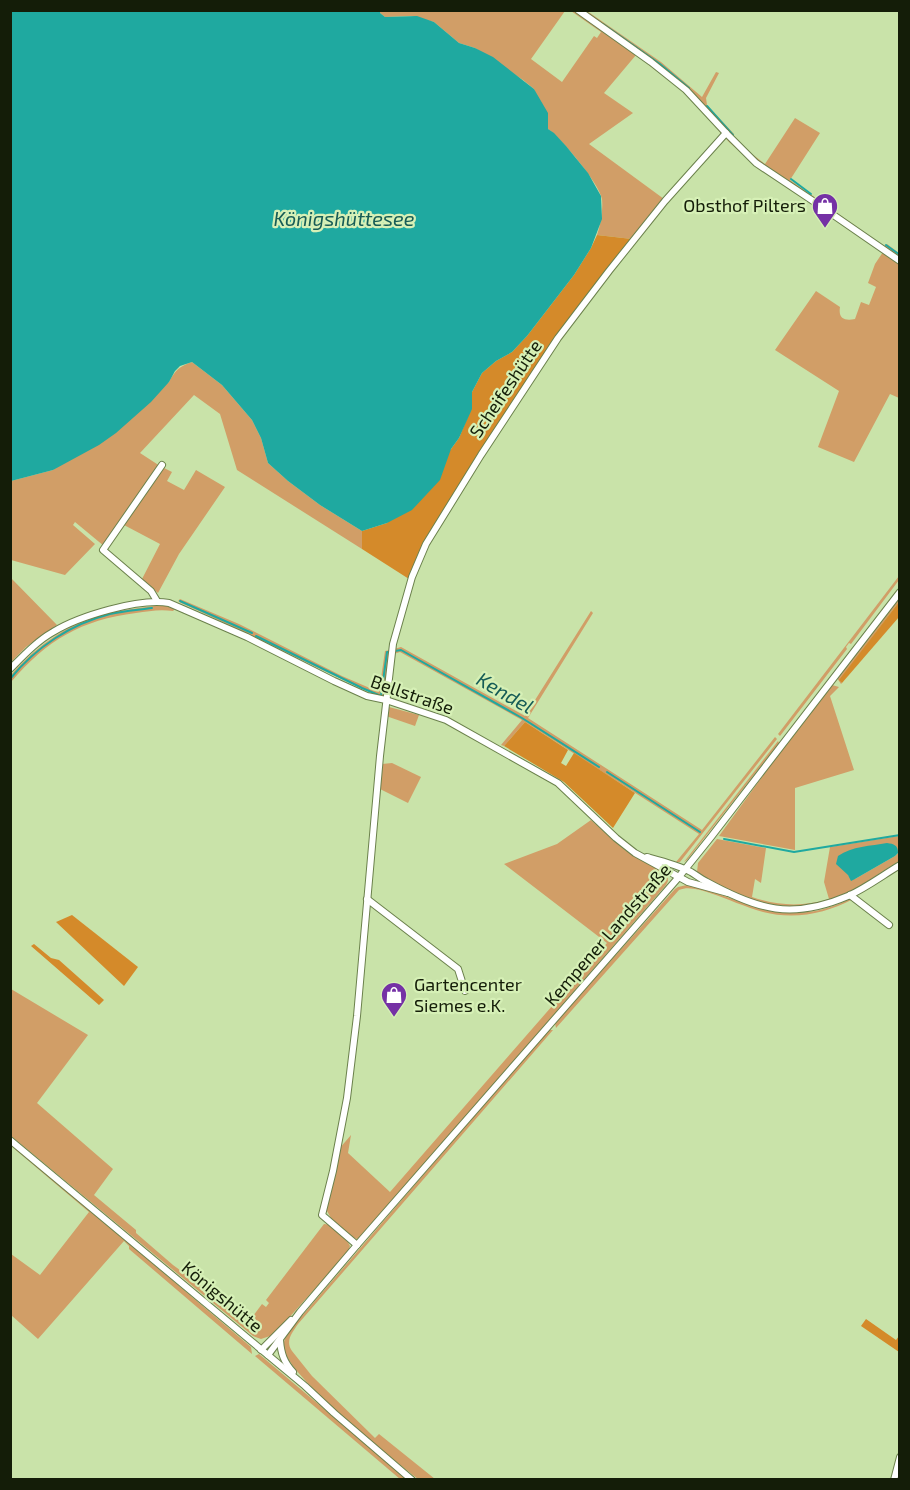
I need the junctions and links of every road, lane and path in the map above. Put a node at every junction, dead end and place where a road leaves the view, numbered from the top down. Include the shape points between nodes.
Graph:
1 (578, 10) edge
2 (726, 133) junction
3 (900, 261) edge
4 (162, 465) dead end
5 (900, 592) edge
6 (157, 601) junction
7 (10, 669) edge
8 (386, 700) junction
9 (384, 712) joint
10 (635, 853) junction
11 (900, 865) edge
12 (685, 870) junction
13 (678, 878) junction
14 (728, 893) junction
15 (850, 895) junction
16 (366, 899) junction
17 (889, 925) dead end
18 (465, 991) dead end
19 (10, 1140) edge
20 (357, 1245) junction
21 (300, 1311) junction
22 (280, 1340) junction
23 (261, 1350) junction
24 (268, 1355) junction
25 (305, 1386) junction
26 (900, 1456) edge
27 (412, 1479) edge
28 (894, 1479) edge

1 - 2 street via 686,90
2 - 3 street via 756,163
2 - 8 street, Scheifeshütte via 665,201 558,338 426,544 393,644
4 - 6 street via 103,550 151,591
5 - 12 street, Kempener Landstraße
6 - 7 street, Bellstraße via 82,618 52,632
6 - 8 street, Bellstraße via 247,637 367,696
8 - 9 street, Scheifeshütte
8 - 10 street, Bellstraße via 446,720 558,783
9 - 16 street, Bellstraße
10 - 12 street, Bellstraße
10 - 13 street, Bellstraße
11 - 15 street, Bellstraße
12 - 13 street, Kempener Landstraße
12 - 14 street, Bellstraße
13 - 14 street, Bellstraße
13 - 20 street, Kempener Landstraße
14 - 15 street, Bellstraße via 765,908 797,910 823,906
15 - 17 street
16 - 18 street via 458,969
16 - 20 street, Bellstraße via 347,1098 322,1215
19 - 23 street, Königshütte
20 - 21 street, Kempener Landstraße
21 - 22 street, Kempener Landstraße
21 - 23 street, Kempener Landstraße
22 - 24 street, Kempener Landstraße
22 - 25 street via 286,1364
23 - 24 street, Königshütte
24 - 25 street, Königshütte
25 - 27 street, Königshütte
26 - 28 street

